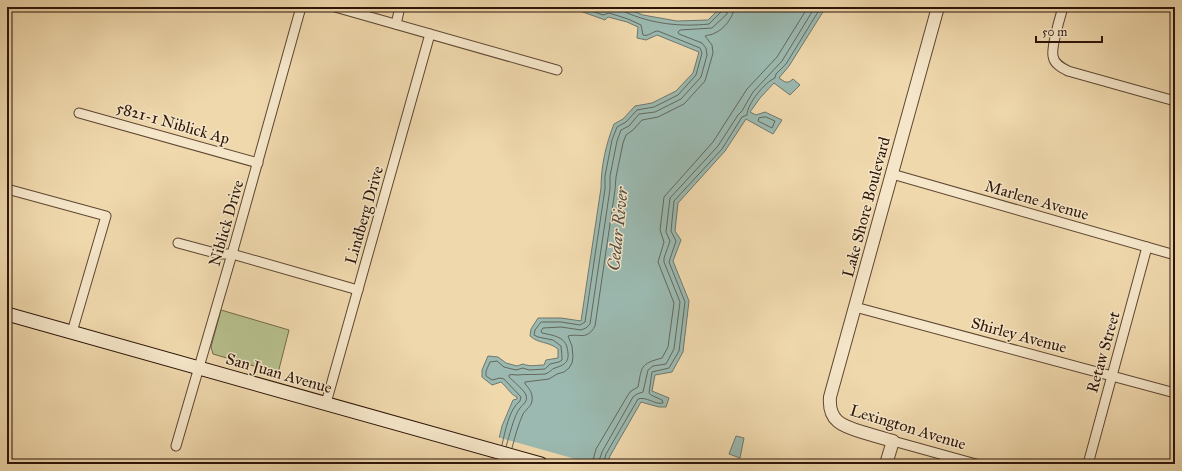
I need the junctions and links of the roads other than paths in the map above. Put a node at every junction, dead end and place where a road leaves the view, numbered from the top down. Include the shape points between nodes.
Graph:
1 (302, 7) edge
2 (335, 7) edge
3 (400, 7) edge
4 (938, 7) edge
5 (1063, 7) edge
6 (396, 24) junction
7 (430, 34) junction
8 (557, 70) dead end
9 (1175, 101) edge
10 (79, 113) dead end
11 (258, 163) junction
12 (892, 174) junction
13 (7, 189) edge
14 (178, 243) dead end
15 (1147, 247) junction
16 (232, 254) junction
17 (1175, 255) edge
18 (358, 290) junction
19 (855, 306) junction
20 (7, 314) edge
21 (72, 332) junction
22 (198, 368) junction
23 (1112, 376) junction
24 (1175, 393) edge
25 (326, 404) junction
26 (833, 416) joint
27 (893, 441) junction
28 (176, 446) dead end
29 (541, 464) edge
30 (886, 464) edge
31 (976, 464) edge
32 (1088, 464) edge

1 - 11 street, Niblick Drive
2 - 6 street
3 - 6 street
4 - 12 street, Lake Shore Boulevard
5 - 9 street via 1052,49 1056,64 1068,71
6 - 7 street
7 - 8 street
7 - 18 street, Lindberg Drive
10 - 11 street, 5821-1 Niblick Ap
11 - 16 street, Niblick Drive
12 - 15 street, Marlene Avenue
12 - 19 street, Lake Shore Boulevard
13 - 21 street via 106,216
14 - 16 street via 219,254
15 - 17 street, Marlene Avenue
15 - 23 street, Retaw Street
16 - 18 street
16 - 22 street, Niblick Drive
18 - 25 street, Lindberg Drive
19 - 23 street, Shirley Avenue
19 - 26 street, Lake Shore Boulevard via 830,397
20 - 21 main road, San Juan Avenue
21 - 22 main road, San Juan Avenue
22 - 25 main road, San Juan Avenue
22 - 28 street, Niblick Drive
23 - 24 street, Shirley Avenue
23 - 32 street, Retaw Street
25 - 29 main road, San Juan Avenue
26 - 27 street, Lexington Avenue via 847,427
27 - 30 street
27 - 31 street, Lexington Avenue

